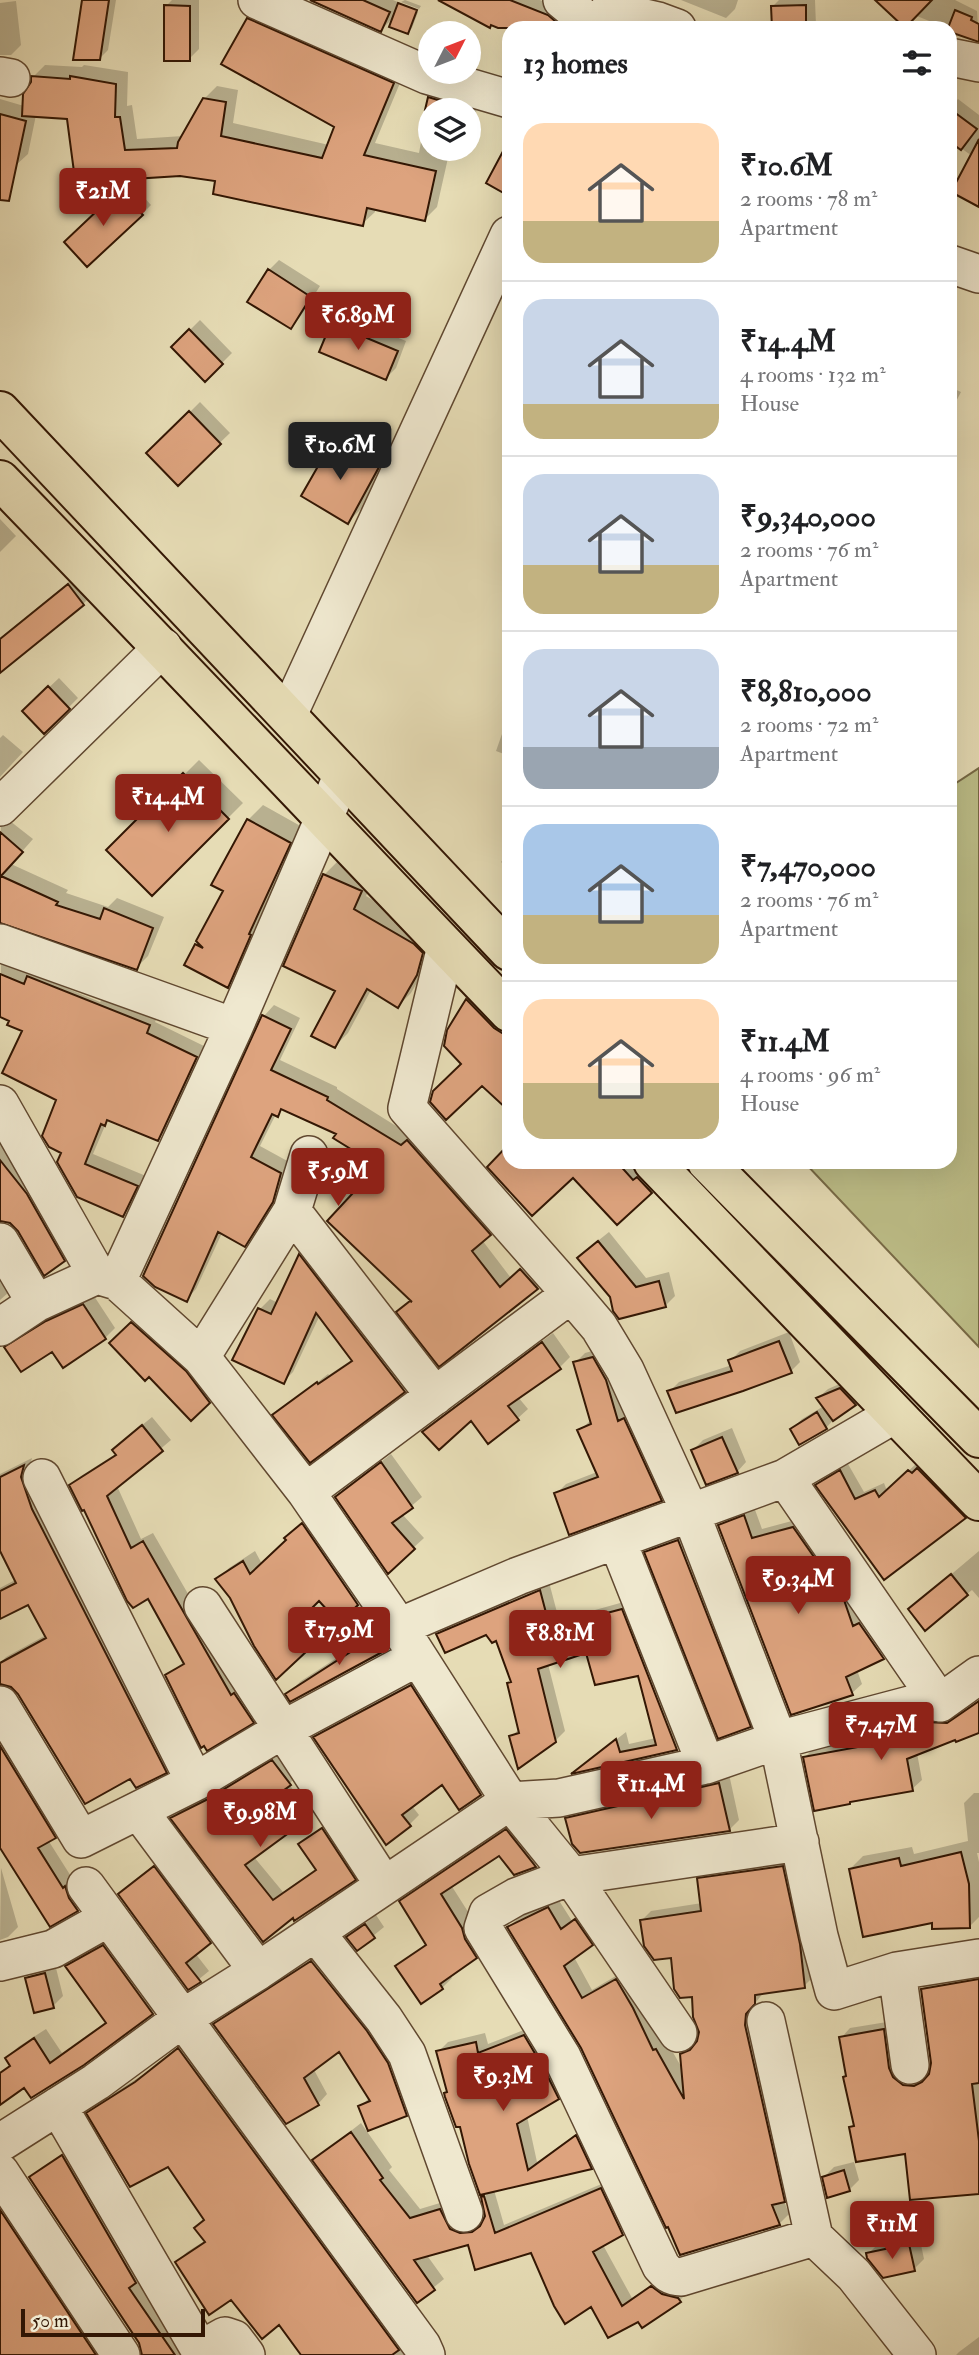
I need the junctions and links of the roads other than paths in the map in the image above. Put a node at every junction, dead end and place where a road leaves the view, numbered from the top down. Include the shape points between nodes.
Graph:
1 (257, 0) edge
2 (562, 0) edge
3 (605, 17) edge
4 (658, 21) edge
5 (957, 58) edge
6 (979, 63) edge
7 (502, 97) edge
8 (502, 250) edge
9 (957, 266) edge
10 (979, 274) edge
11 (0, 411) edge
12 (0, 480) edge
13 (163, 647) junction
14 (288, 715) junction
15 (343, 774) junction
16 (0, 807) edge
17 (323, 819) junction
18 (0, 943) edge
19 (502, 944) edge
20 (446, 946) junction
21 (502, 1005) edge
22 (233, 1027) junction
23 (0, 1104) edge
24 (309, 1155) dead end
25 (660, 1169) edge
26 (714, 1169) edge
27 (292, 1211) junction
28 (0, 1242) edge
29 (107, 1278) junction
30 (571, 1294) junction
31 (36, 1303) junction
32 (0, 1327) edge
33 (201, 1357) junction
34 (435, 1396) junction
35 (895, 1414) junction
36 (979, 1438) edge
37 (42, 1478) dead end
38 (785, 1478) junction
39 (306, 1492) junction
40 (979, 1501) edge
41 (691, 1514) junction
42 (617, 1540) junction
43 (203, 1606) dead end
44 (399, 1627) junction
45 (418, 1657) junction
46 (979, 1675) edge
47 (940, 1703) junction
48 (0, 1705) edge
49 (282, 1730) junction
50 (778, 1740) junction
51 (706, 1765) junction
52 (195, 1782) junction
53 (510, 1801) junction
54 (139, 1811) junction
55 (800, 1842) junction
56 (571, 1876) junction
57 (86, 1885) dead end
58 (384, 1885) junction
59 (108, 1918) junction
60 (316, 1933) junction
61 (979, 1958) edge
62 (0, 1962) edge
63 (258, 1971) junction
64 (897, 1971) junction
65 (183, 2018) junction
66 (766, 2021) dead end
67 (678, 2033) dead end
68 (910, 2065) dead end
69 (58, 2106) junction
70 (0, 2143) edge
71 (0, 2172) edge
72 (464, 2213) dead end
73 (814, 2237) junction
74 (197, 2352) edge
75 (419, 2352) edge
76 (121, 2355) edge
77 (246, 2355) edge
78 (917, 2355) edge

1 - 7 street via 426,75
2 - 3 street
3 - 4 street
5 - 6 street
8 - 14 street
9 - 10 street
11 - 14 main road
12 - 13 main road
13 - 16 street
13 - 17 main road
14 - 15 main road
15 - 17 street
15 - 19 main road
17 - 20 main road
17 - 22 street
18 - 22 street
20 - 21 main road
20 - 30 street via 407,1108
22 - 29 street
23 - 29 street
24 - 27 street
25 - 35 main road
26 - 36 main road
27 - 33 street
27 - 34 street
28 - 31 street
29 - 31 street
29 - 33 street
30 - 34 street
30 - 41 street via 615,1350
31 - 32 street
33 - 39 street
34 - 39 street
35 - 38 street
35 - 40 main road
37 - 52 street
38 - 41 street
38 - 47 street
39 - 44 street
41 - 42 street
41 - 50 street
42 - 44 street
42 - 51 street
43 - 49 street
44 - 45 street
45 - 49 street
45 - 53 street
46 - 47 street
47 - 50 street via 925,1701
48 - 54 street via 81,1839
49 - 52 street
49 - 58 street
50 - 51 street
50 - 55 street
51 - 53 street via 559,1798
52 - 54 street
53 - 56 street
53 - 58 street
54 - 63 street
55 - 56 street
55 - 64 street via 834,1991
56 - 67 street
56 - 73 street via 488,1913 483,1928 562,2057 661,2266 673,2277 681,2277
57 - 59 street
58 - 60 street
59 - 62 street via 52,1949
59 - 65 street
60 - 63 street
60 - 72 street via 407,2054
61 - 64 street
63 - 65 street
64 - 68 street
65 - 69 street
65 - 75 street
66 - 73 street
69 - 70 street
69 - 74 street
71 - 76 street
73 - 78 street via 854,2275
74 - 77 street via 225,2336 234,2339

